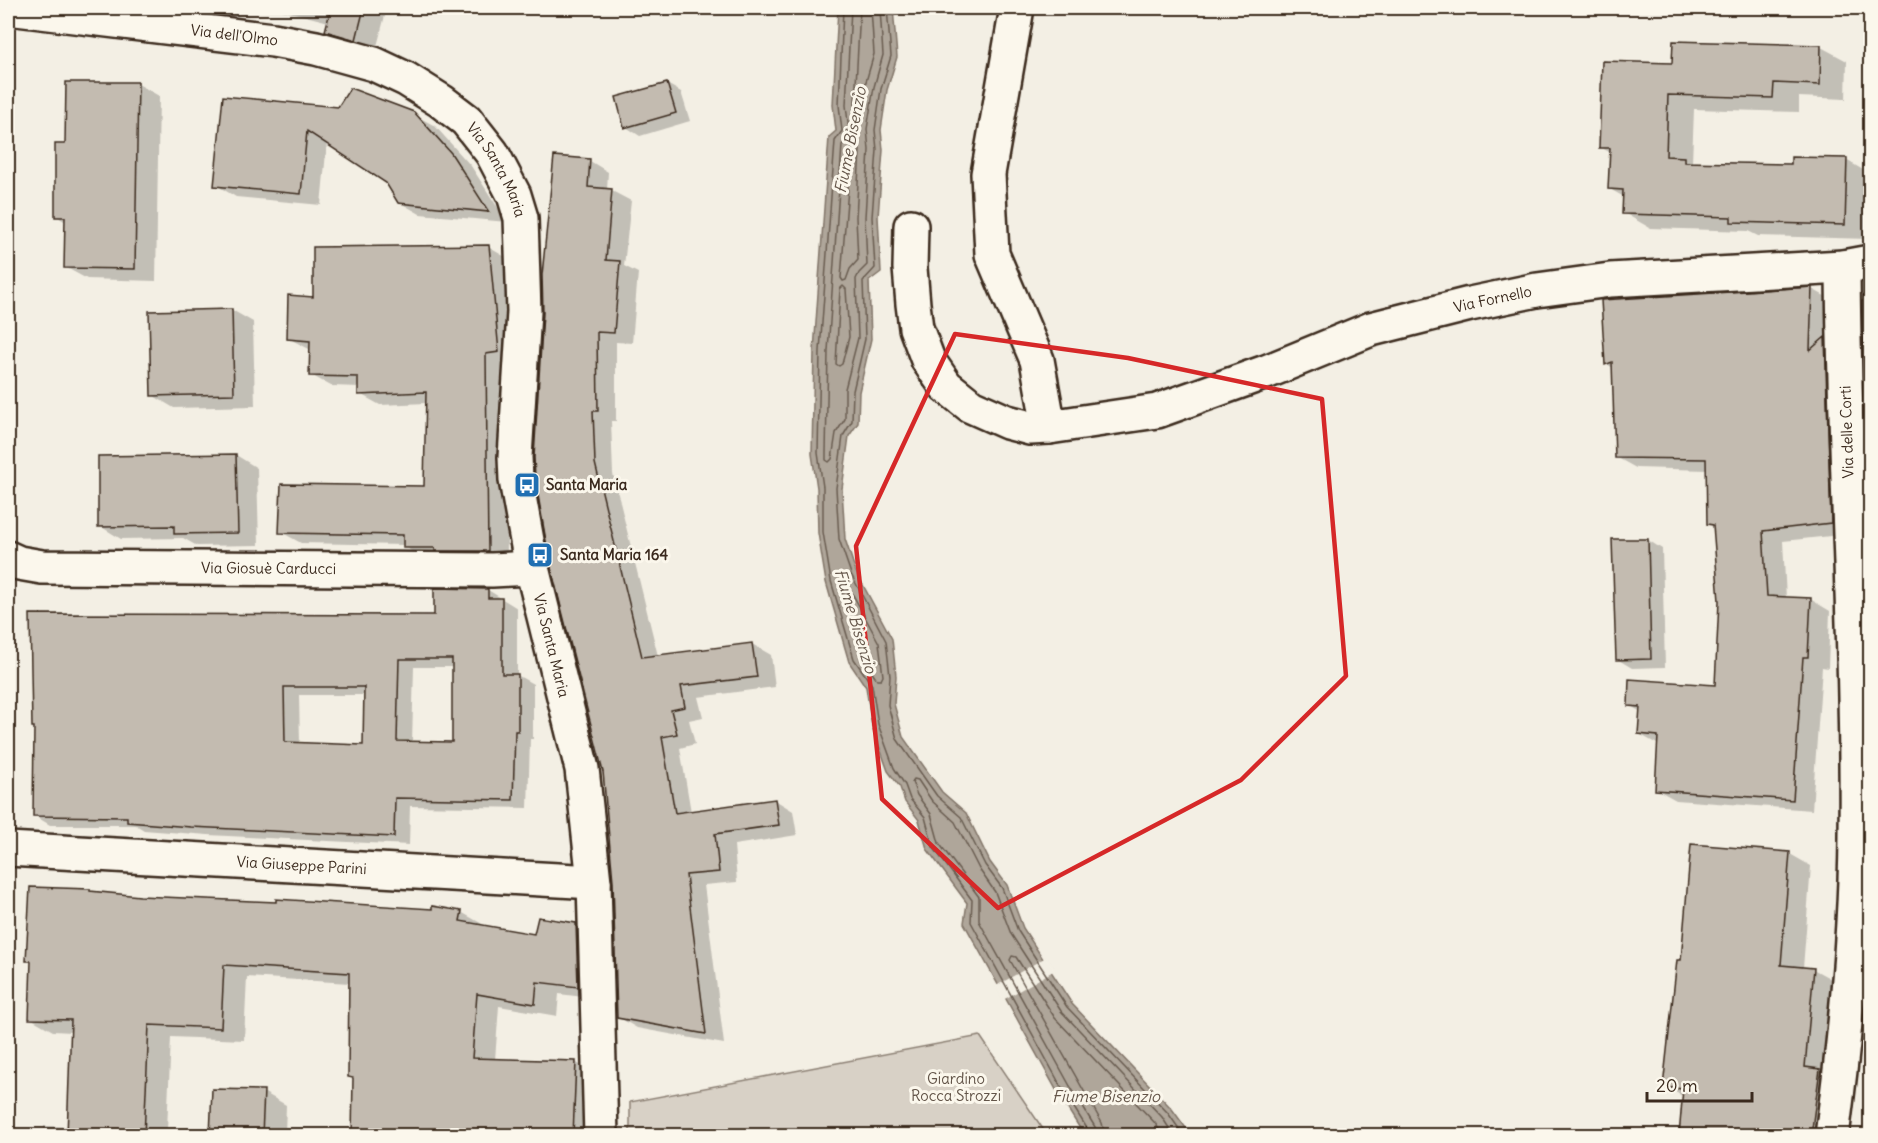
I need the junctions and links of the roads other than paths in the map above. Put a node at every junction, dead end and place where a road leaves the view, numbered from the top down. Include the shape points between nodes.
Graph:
1 (8, 8) edge
2 (1017, 8) edge
3 (419, 87) joint
4 (910, 226) dead end
5 (1857, 265) edge
6 (1049, 427) junction
7 (8, 558) edge
8 (532, 568) junction
9 (8, 849) edge
10 (594, 882) junction
11 (601, 1136) edge
12 (1832, 1136) edge

1 - 3 street, Via dell'Olmo via 316,48 374,64
2 - 6 street via 988,174 992,254 1037,360
3 - 8 street, Via Santa Maria via 457,112 480,135 502,170 521,218 524,312 515,468
4 - 6 street, Via Fornello via 916,328 928,360 946,386 971,406 1007,422 1030,428
5 - 6 street, Via Fornello via 1610,280 1526,292 1371,329 1157,411
5 - 12 street, Via delle Corti via 1844,368 1856,688 1856,840 1848,1004
7 - 8 street, Via Giosuè Carducci via 42,567
8 - 10 street, Via Santa Maria via 582,769
9 - 10 street, Via Giuseppe Parini
10 - 11 street, Via Santa Maria

